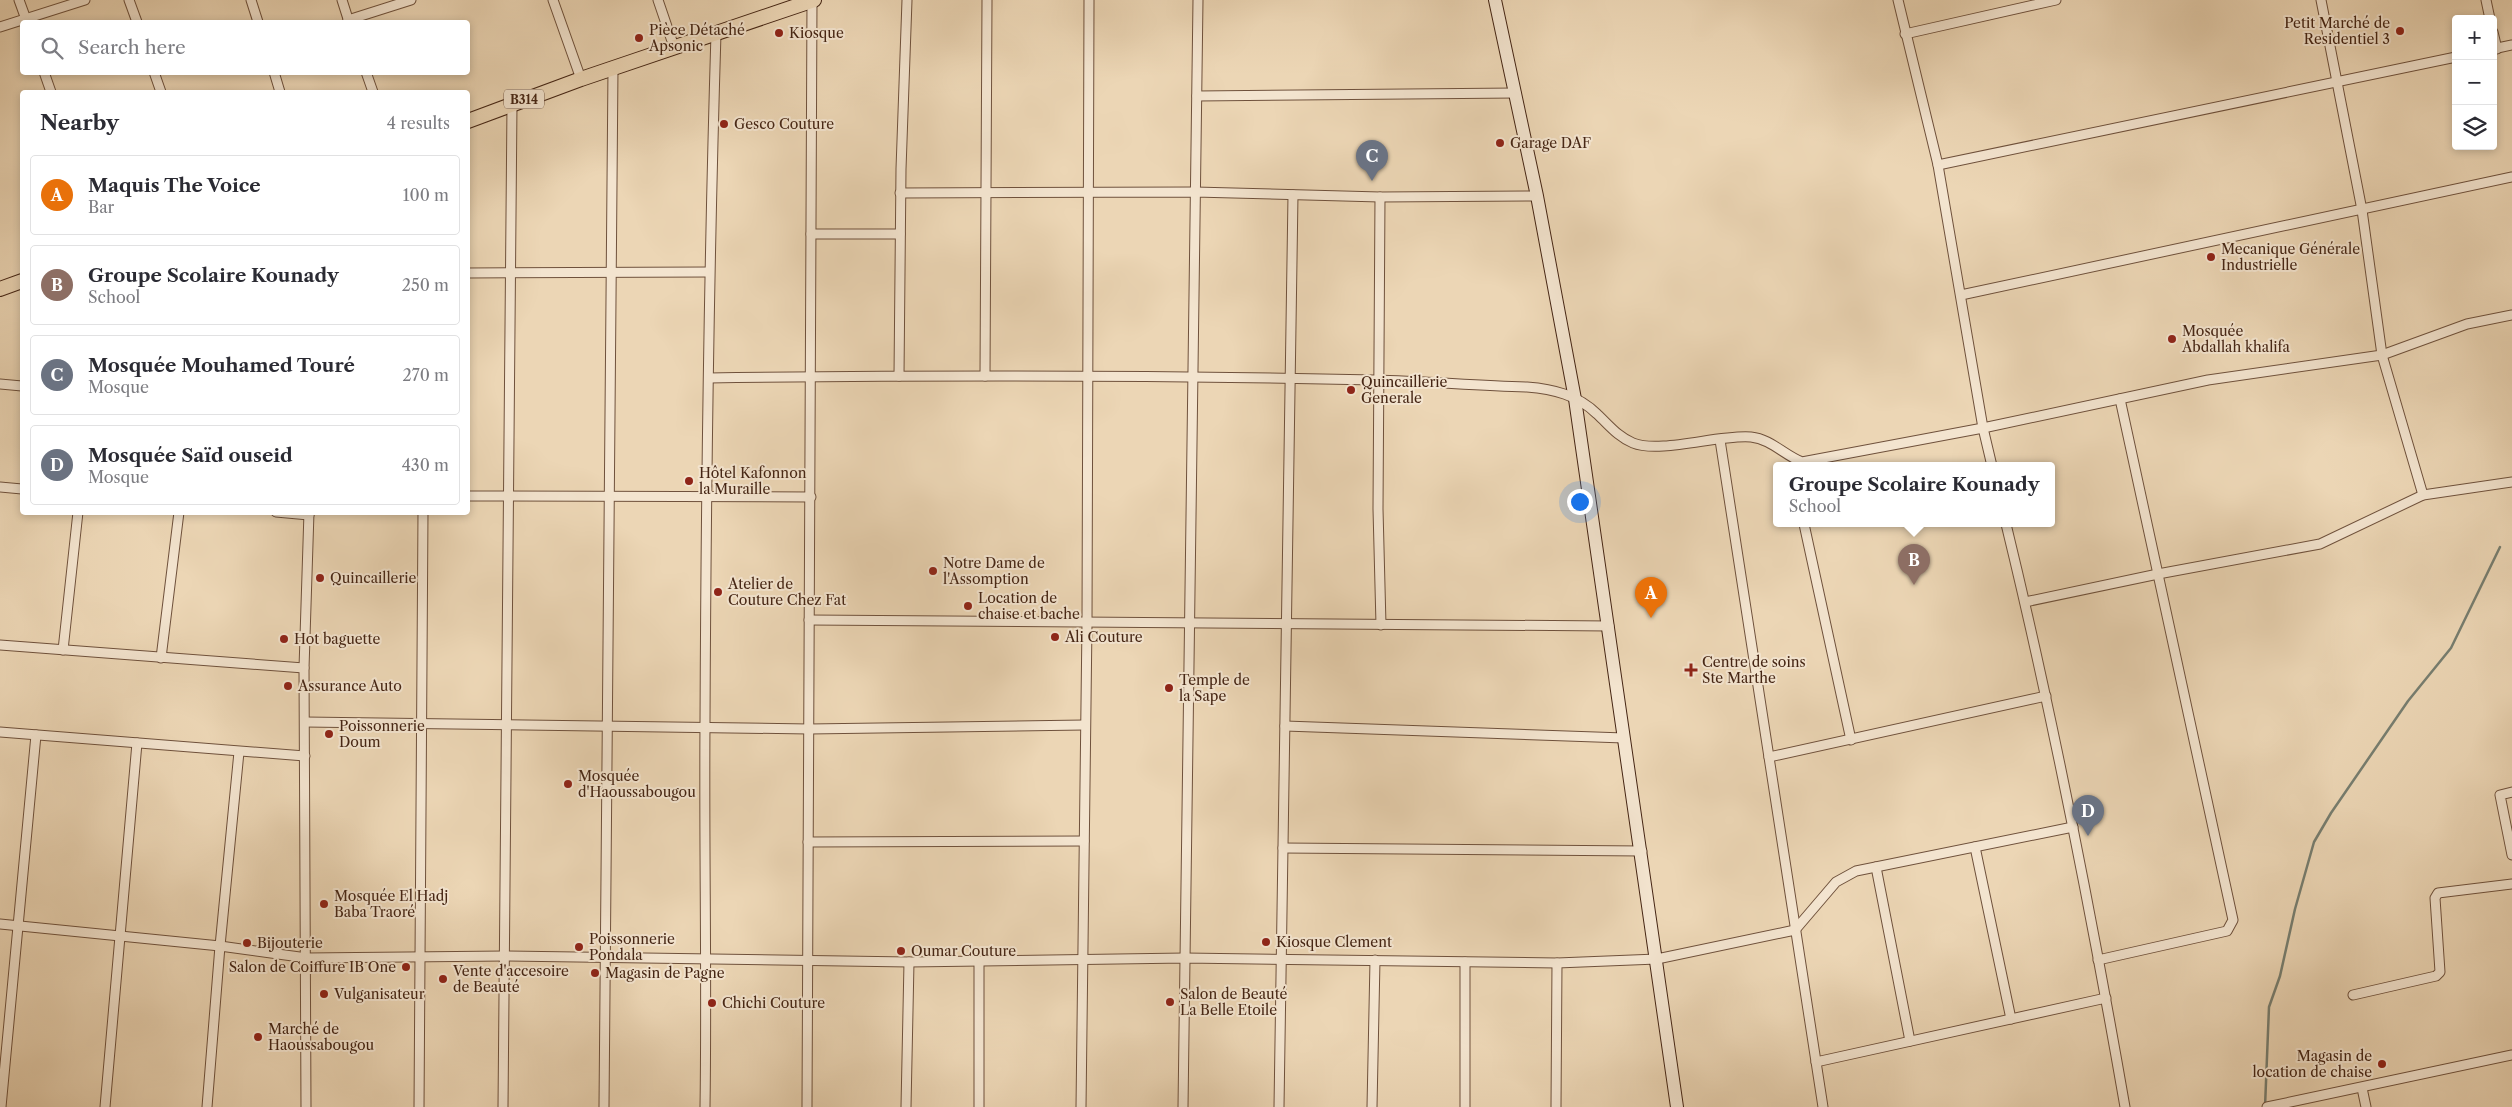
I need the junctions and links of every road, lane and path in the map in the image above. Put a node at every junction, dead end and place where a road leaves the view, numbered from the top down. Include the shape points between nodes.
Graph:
1 (19, 0) edge
2 (85, 0) edge
3 (129, 0) edge
4 (251, 0) edge
5 (342, 0) edge
6 (411, 0) edge
7 (553, 0) edge
8 (658, 0) edge
9 (813, 0) edge
10 (907, 0) edge
11 (987, 0) edge
12 (1089, 0) edge
13 (1198, 0) edge
14 (1495, 0) edge
15 (1898, 0) edge
16 (2056, 0) edge
17 (2321, 0) edge
18 (2486, 0) edge
19 (790, 4) edge
20 (2489, 15) edge
21 (26, 20) edge
22 (29, 20) edge
23 (136, 20) edge
24 (257, 20) edge
25 (349, 20) edge
26 (352, 20) edge
27 (20, 22) edge
28 (0, 27) edge
29 (716, 33) junction
30 (1905, 34) junction
31 (2512, 45) edge
32 (674, 47) junction
33 (2497, 49) edge
34 (2452, 58) edge
35 (613, 68) junction
36 (45, 75) edge
37 (155, 75) edge
38 (275, 75) edge
39 (367, 75) edge
40 (581, 79) junction
41 (2335, 82) junction
42 (49, 90) edge
43 (159, 90) edge
44 (279, 90) edge
45 (372, 90) edge
46 (1516, 93) junction
47 (1198, 96) junction
48 (512, 104) junction
49 (470, 120) edge
50 (1938, 165) junction
51 (2512, 177) edge
52 (1088, 192) junction
53 (1196, 192) junction
54 (900, 193) junction
55 (986, 194) junction
56 (1293, 196) junction
57 (1537, 196) junction
58 (1380, 197) junction
59 (2362, 210) junction
60 (811, 234) junction
61 (900, 234) junction
62 (709, 272) junction
63 (470, 273) edge
64 (511, 273) junction
65 (612, 274) junction
66 (20, 281) edge
67 (1, 285) edge
68 (1961, 296) junction
69 (2512, 315) edge
70 (2382, 355) junction
71 (899, 376) junction
72 (985, 376) junction
73 (811, 377) junction
74 (1088, 377) junction
75 (709, 378) junction
76 (1194, 378) junction
77 (1289, 378) junction
78 (1379, 380) junction
79 (0, 384) edge
80 (20, 386) edge
81 (1575, 398) junction
82 (2120, 399) junction
83 (1983, 428) junction
84 (1720, 440) junction
85 (1791, 462) edge
86 (1991, 462) edge
87 (2512, 482) edge
88 (0, 487) edge
89 (20, 489) edge
90 (2423, 495) junction
91 (470, 496) edge
92 (509, 496) junction
93 (610, 497) junction
94 (707, 497) junction
95 (811, 497) junction
96 (78, 515) edge
97 (179, 515) edge
98 (309, 515) edge
99 (423, 515) edge
100 (1805, 527) edge
101 (2007, 527) edge
102 (2158, 574) junction
103 (2026, 602) junction
104 (809, 620) junction
105 (1087, 623) junction
106 (1190, 624) junction
107 (1286, 624) junction
108 (1381, 624) junction
109 (1609, 626) junction
110 (0, 644) edge
111 (63, 650) junction
112 (161, 658) junction
113 (304, 668) junction
114 (2046, 696) junction
115 (305, 722) junction
116 (421, 723) junction
117 (507, 724) junction
118 (608, 726) junction
119 (1084, 726) junction
120 (1285, 726) junction
121 (705, 727) junction
122 (809, 729) junction
123 (0, 732) edge
124 (36, 735) junction
125 (1624, 738) junction
126 (1851, 740) junction
127 (137, 744) junction
128 (239, 752) junction
129 (305, 756) junction
130 (1770, 757) junction
131 (2512, 792) edge
132 (2073, 827) junction
133 (808, 842) junction
134 (1084, 842) junction
135 (1975, 847) junction
136 (1283, 848) junction
137 (1642, 851) junction
138 (2512, 855) edge
139 (1876, 867) junction
140 (2512, 884) edge
141 (0, 924) edge
142 (17, 926) junction
143 (1795, 930) junction
144 (120, 938) junction
145 (220, 946) junction
146 (420, 956) junction
147 (504, 956) junction
148 (307, 958) junction
149 (707, 958) junction
150 (1185, 958) junction
151 (605, 959) junction
152 (1657, 959) junction
153 (808, 960) junction
154 (1281, 960) junction
155 (1376, 960) junction
156 (2098, 960) junction
157 (979, 961) junction
158 (1082, 961) junction
159 (909, 962) junction
160 (1465, 962) junction
161 (1557, 963) junction
162 (2353, 995) dead end
163 (2106, 998) junction
164 (2011, 1019) junction
165 (1910, 1041) junction
166 (2512, 1055) edge
167 (1816, 1062) junction
168 (2, 1082) edge
169 (2362, 1088) junction
170 (1, 1107) edge
171 (105, 1107) edge
172 (207, 1107) edge
173 (306, 1107) edge
174 (419, 1107) edge
175 (503, 1107) edge
176 (604, 1107) edge
177 (705, 1107) edge
178 (807, 1107) edge
179 (906, 1107) edge
180 (979, 1107) edge
181 (1081, 1107) edge
182 (1183, 1107) edge
183 (1279, 1107) edge
184 (1372, 1107) edge
185 (1465, 1107) edge
186 (1556, 1107) edge
187 (1677, 1107) edge
188 (1823, 1107) edge
189 (2124, 1107) edge
190 (2267, 1107) edge
191 (2366, 1107) edge

1 - 21 street
2 - 22 street
3 - 23 street
4 - 24 street
5 - 25 street
6 - 26 street
7 - 40 street
8 - 32 street
9 - 19 main road, B314
9 - 60 street
10 - 54 street
11 - 55 street
12 - 52 street
13 - 47 street
14 - 46 street
15 - 30 street
16 - 30 street
17 - 41 street
18 - 20 street
19 - 29 main road, B314
27 - 28 street
29 - 32 main road, B314
29 - 62 street
30 - 50 street
31 - 33 street
32 - 35 main road, B314
34 - 41 street
35 - 40 main road, B314
35 - 65 street
36 - 42 street
37 - 43 street
38 - 44 street
39 - 45 street
40 - 48 main road, B314
41 - 50 street
41 - 59 street
46 - 47 street
46 - 57 street
47 - 53 street
48 - 49 main road, B314
48 - 64 street
50 - 68 street
51 - 59 street
52 - 53 street
52 - 55 street
52 - 74 street
53 - 56 street
53 - 76 street
54 - 55 street
54 - 61 street
55 - 72 street
56 - 58 street
56 - 77 street
57 - 58 street
57 - 81 street
58 - 78 street
59 - 68 street
59 - 70 street
60 - 61 street
60 - 73 street
61 - 71 street
62 - 65 street
62 - 75 street
63 - 64 street
64 - 65 street
64 - 92 street
65 - 93 street
66 - 67 main road
68 - 83 street
69 - 70 street via 2466,324
70 - 82 street via 2208,380
70 - 90 street
71 - 72 street
71 - 73 street
72 - 74 street
73 - 75 street
73 - 95 street
74 - 76 street
74 - 105 street
75 - 94 street
76 - 77 street
76 - 106 street
77 - 78 street
77 - 107 street
78 - 81 street via 1552,389
78 - 108 street
79 - 80 street
81 - 84 street via 1596,412 1618,436 1634,444 1653,446
81 - 109 street
82 - 83 street
82 - 102 street
83 - 85 street
83 - 86 street
84 - 85 street via 1751,437 1768,441
84 - 130 street
87 - 90 street
88 - 89 street
90 - 102 street via 2320,544
91 - 92 street
92 - 93 street
92 - 117 street
93 - 94 street
93 - 118 street
94 - 95 street
94 - 121 street
95 - 104 street
96 - 111 street
97 - 112 street
98 - 113 street
99 - 116 street
100 - 126 street
101 - 103 street
102 - 103 street
102 - 156 street via 2233,920 2227,931
103 - 114 street
104 - 105 street
104 - 122 street
105 - 106 street
105 - 119 street
106 - 107 street
106 - 150 street
107 - 108 street
107 - 120 street
108 - 109 street
109 - 125 street
110 - 111 street
111 - 112 street
112 - 113 street
113 - 115 street
114 - 126 street
114 - 132 street
115 - 116 street
115 - 129 street
116 - 117 street
116 - 146 street
117 - 118 street
117 - 147 street
118 - 121 street
118 - 151 street
119 - 122 street
119 - 134 street
120 - 125 street
120 - 136 street
121 - 122 street
121 - 149 street
122 - 133 street
123 - 124 street
124 - 127 street
124 - 142 street
125 - 137 street
126 - 130 street
127 - 128 street
127 - 144 street
128 - 129 street
128 - 145 street
129 - 148 street
130 - 143 street
131 - 138 street via 2500,795
132 - 135 street
132 - 156 street
133 - 134 street
133 - 153 street
134 - 158 street
135 - 139 street
135 - 164 street
136 - 137 street
136 - 154 street
137 - 152 street
139 - 143 street via 1856,871 1836,882
139 - 165 street
140 - 162 street via 2438,893 2435,898 2440,972 2436,976
141 - 142 street
142 - 144 street
142 - 168 street
143 - 152 street
143 - 167 street
144 - 145 street
144 - 171 street
145 - 148 street
145 - 172 street
146 - 147 street
146 - 148 street
146 - 174 street
147 - 151 street
147 - 175 street
148 - 173 street
149 - 151 street
149 - 153 street
149 - 177 street
150 - 154 street
150 - 158 street
150 - 182 street
151 - 176 street
152 - 161 street
152 - 187 street
153 - 159 street
153 - 178 street
154 - 155 street
154 - 183 street
155 - 160 street
155 - 184 street
156 - 163 street
157 - 158 street
157 - 159 street
157 - 180 street
158 - 181 street
159 - 179 street
160 - 161 street
160 - 185 street
161 - 186 street
163 - 164 street
163 - 189 street
164 - 165 street
165 - 167 street
166 - 169 street
167 - 188 street
168 - 170 street
169 - 190 street
169 - 191 street

